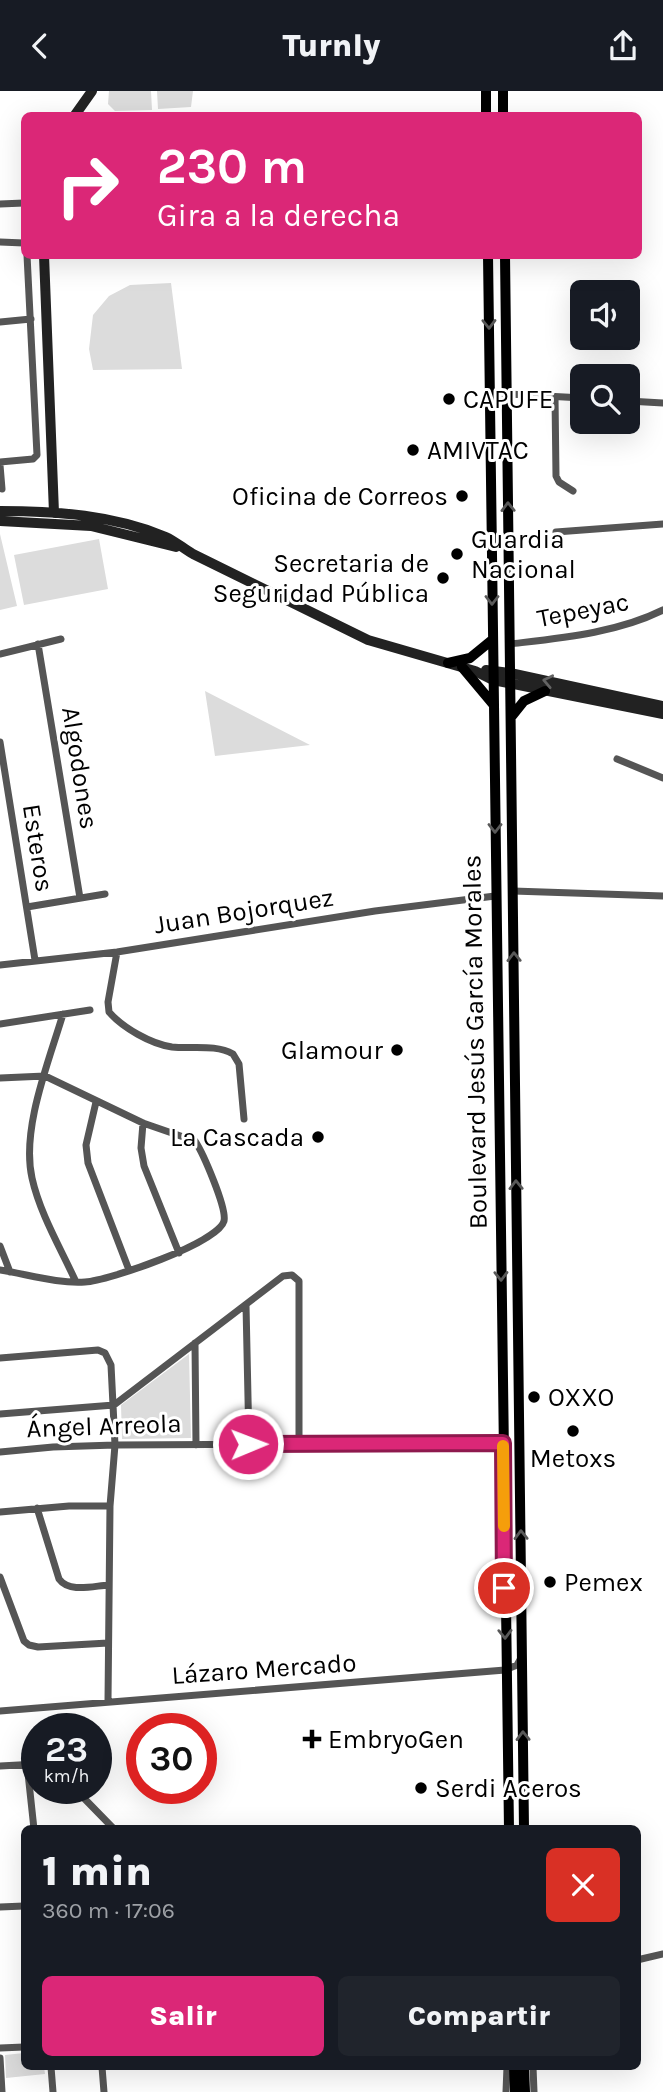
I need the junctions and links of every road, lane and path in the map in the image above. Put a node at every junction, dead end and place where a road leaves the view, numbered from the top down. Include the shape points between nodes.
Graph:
1 (92, 91) edge
2 (486, 91) edge
3 (503, 91) edge
4 (77, 112) edge
5 (486, 112) edge
6 (503, 112) edge
7 (21, 203) edge
8 (0, 204) edge
9 (0, 242) edge
10 (21, 243) edge
11 (27, 259) edge
12 (44, 259) edge
13 (488, 259) edge
14 (505, 259) edge
15 (31, 319) junction
16 (0, 322) edge
17 (507, 394) junction
18 (555, 397) junction
19 (570, 398) edge
20 (640, 402) edge
21 (663, 403) edge
22 (0, 463) edge
23 (2, 489) dead end
24 (572, 491) dead end
25 (54, 513) junction
26 (0, 516) edge
27 (663, 524) edge
28 (556, 532) dead end
29 (145, 538) junction
30 (187, 551) junction
31 (663, 610) edge
32 (61, 639) dead end
33 (492, 640) junction
34 (38, 644) junction
35 (510, 644) junction
36 (0, 654) edge
37 (448, 663) junction
38 (462, 667) junction
39 (493, 675) junction
40 (510, 678) junction
41 (545, 691) junction
42 (609, 699) junction
43 (493, 704) junction
44 (663, 706) edge
45 (663, 714) edge
46 (512, 716) junction
47 (0, 742) edge
48 (617, 759) dead end
49 (663, 778) edge
50 (513, 891) junction
51 (105, 894) dead end
52 (495, 896) junction
53 (663, 896) edge
54 (80, 898) junction
55 (27, 907) junction
56 (117, 952) junction
57 (35, 960) junction
58 (0, 965) edge
59 (90, 1010) dead end
60 (63, 1014) junction
61 (0, 1024) edge
62 (45, 1076) junction
63 (0, 1078) edge
64 (96, 1102) junction
65 (244, 1119) dead end
66 (143, 1123) junction
67 (0, 1246) edge
68 (179, 1253) junction
69 (0, 1270) edge
70 (129, 1270) junction
71 (10, 1272) junction
72 (76, 1282) junction
73 (246, 1305) junction
74 (195, 1343) junction
75 (0, 1358) edge
76 (502, 1383) junction
77 (520, 1383) junction
78 (114, 1405) junction
79 (0, 1414) edge
80 (299, 1443) junction
81 (503, 1443) junction
82 (248, 1444) junction
83 (115, 1445) junction
84 (196, 1445) junction
85 (0, 1452) edge
86 (110, 1506) junction
87 (37, 1508) junction
88 (0, 1512) edge
89 (0, 1577) edge
90 (108, 1585) junction
91 (108, 1643) junction
92 (522, 1653) junction
93 (505, 1670) junction
94 (108, 1701) junction
95 (0, 1711) edge
96 (21, 1764) edge
97 (0, 1766) edge
98 (33, 1804) edge
99 (90, 1804) edge
100 (36, 1825) edge
101 (110, 1825) edge
102 (509, 1825) edge
103 (524, 1825) edge
104 (21, 1906) edge
105 (0, 1907) edge
106 (663, 1954) edge
107 (641, 1959) edge
108 (21, 2047) edge
109 (0, 2048) edge
110 (0, 2058) edge
111 (51, 2070) edge
112 (102, 2070) edge
113 (507, 2070) edge
114 (513, 2070) edge
115 (524, 2070) edge
116 (533, 2070) edge
117 (2, 2092) edge
118 (52, 2092) edge
119 (104, 2092) edge
120 (506, 2092) edge
121 (515, 2092) edge
122 (525, 2092) edge
123 (534, 2092) edge

1 - 4 main road
2 - 5 main road
3 - 6 main road
7 - 8 street
9 - 10 street
11 - 15 street
12 - 25 main road
13 -> 33 main road, Boulevard Jesús García Morales
14 - 17 main road, Boulevard Jesús García Morales
15 - 16 street
15 - 22 street via 37,455
17 - 18 street
35 -> 17 main road, Boulevard Jesús García Morales
18 - 19 street
18 - 24 street via 556,476
20 - 21 street
22 - 23 street
25 - 26 main road via 48,518
25 - 29 main road via 59,519 116,526
25 - 30 main road via 137,526 169,538
26 - 29 main road via 91,526
27 - 28 street
29 - 30 main road
30 - 37 main road via 368,640
31 - 35 street, Tepeyac via 634,623
32 - 34 street
33 - 37 main road via 470,658
33 - 39 main road, Boulevard Jesús García Morales
34 - 36 street
34 - 54 street, Algodones
35 - 40 main road, Boulevard Jesús García Morales
37 - 38 main road
38 - 39 main road
38 - 43 main road
39 - 40 main road
39 - 43 main road, Boulevard Jesús García Morales
40 - 41 main road
42 -> 40 main road
40 - 46 main road, Boulevard Jesús García Morales
41 - 42 main road
41 - 46 main road via 524,701
42 - 44 main road
42 - 45 main road
43 -> 52 main road, Boulevard Jesús García Morales
46 - 50 main road, Boulevard Jesús García Morales
47 - 55 street, Esteros
48 - 49 street
50 - 53 street
77 -> 50 main road, Boulevard Jesús García Morales
51 - 54 street
52 - 56 street, Juan Bojorquez
52 -> 76 main road, Boulevard Jesús García Morales
54 - 55 street
55 - 57 street, Esteros
56 - 57 street, Juan Bojorquez
56 - 65 street via 108,1002 112,1016 162,1045 233,1054 239,1064
57 - 58 street, Juan Bojorquez
59 - 60 street
60 - 61 street
60 - 62 street
62 - 63 street
62 - 64 street
62 - 72 street via 32,1130 32,1175
64 - 66 street
64 - 70 street via 86,1145 88,1163
66 - 68 street via 144,1166
66 - 68 street via 195,1141 224,1212 223,1222 213,1234
67 - 71 street
68 - 70 street
69 - 71 street
70 - 72 street
71 - 72 street
73 - 74 street
73 - 80 street via 282,1276 292,1275 299,1281
73 - 82 street
74 - 78 street
74 - 84 street
75 - 78 street via 98,1350 111,1365
76 - 77 main road
76 - 81 main road, Boulevard Jesús García Morales
92 -> 77 main road, Boulevard Jesús García Morales
78 - 79 street
78 - 83 street
80 - 81 street, Ángel Arreola
80 - 82 street, Ángel Arreola
81 -> 93 main road, Boulevard Jesús García Morales
82 - 84 street, Ángel Arreola
83 - 84 street, Ángel Arreola
83 - 85 street, Ángel Arreola
83 - 86 street
86 - 87 street
86 - 90 street
87 - 88 street
87 - 90 street via 63,1584
89 - 91 street via 29,1645
90 - 91 street
91 - 94 street
92 - 93 street via 517,1665
103 -> 92 main road, Boulevard Jesús García Morales
93 - 94 street, Lázaro Mercado
93 - 102 main road, Boulevard Jesús García Morales
94 - 95 street, Lázaro Mercado
96 - 97 street
98 - 100 street
99 - 101 street
104 - 105 street
106 - 107 street
108 - 109 street
110 - 117 street
111 - 118 street
112 - 119 street
113 - 120 street
114 - 121 main road
115 - 122 main road
116 - 123 street

